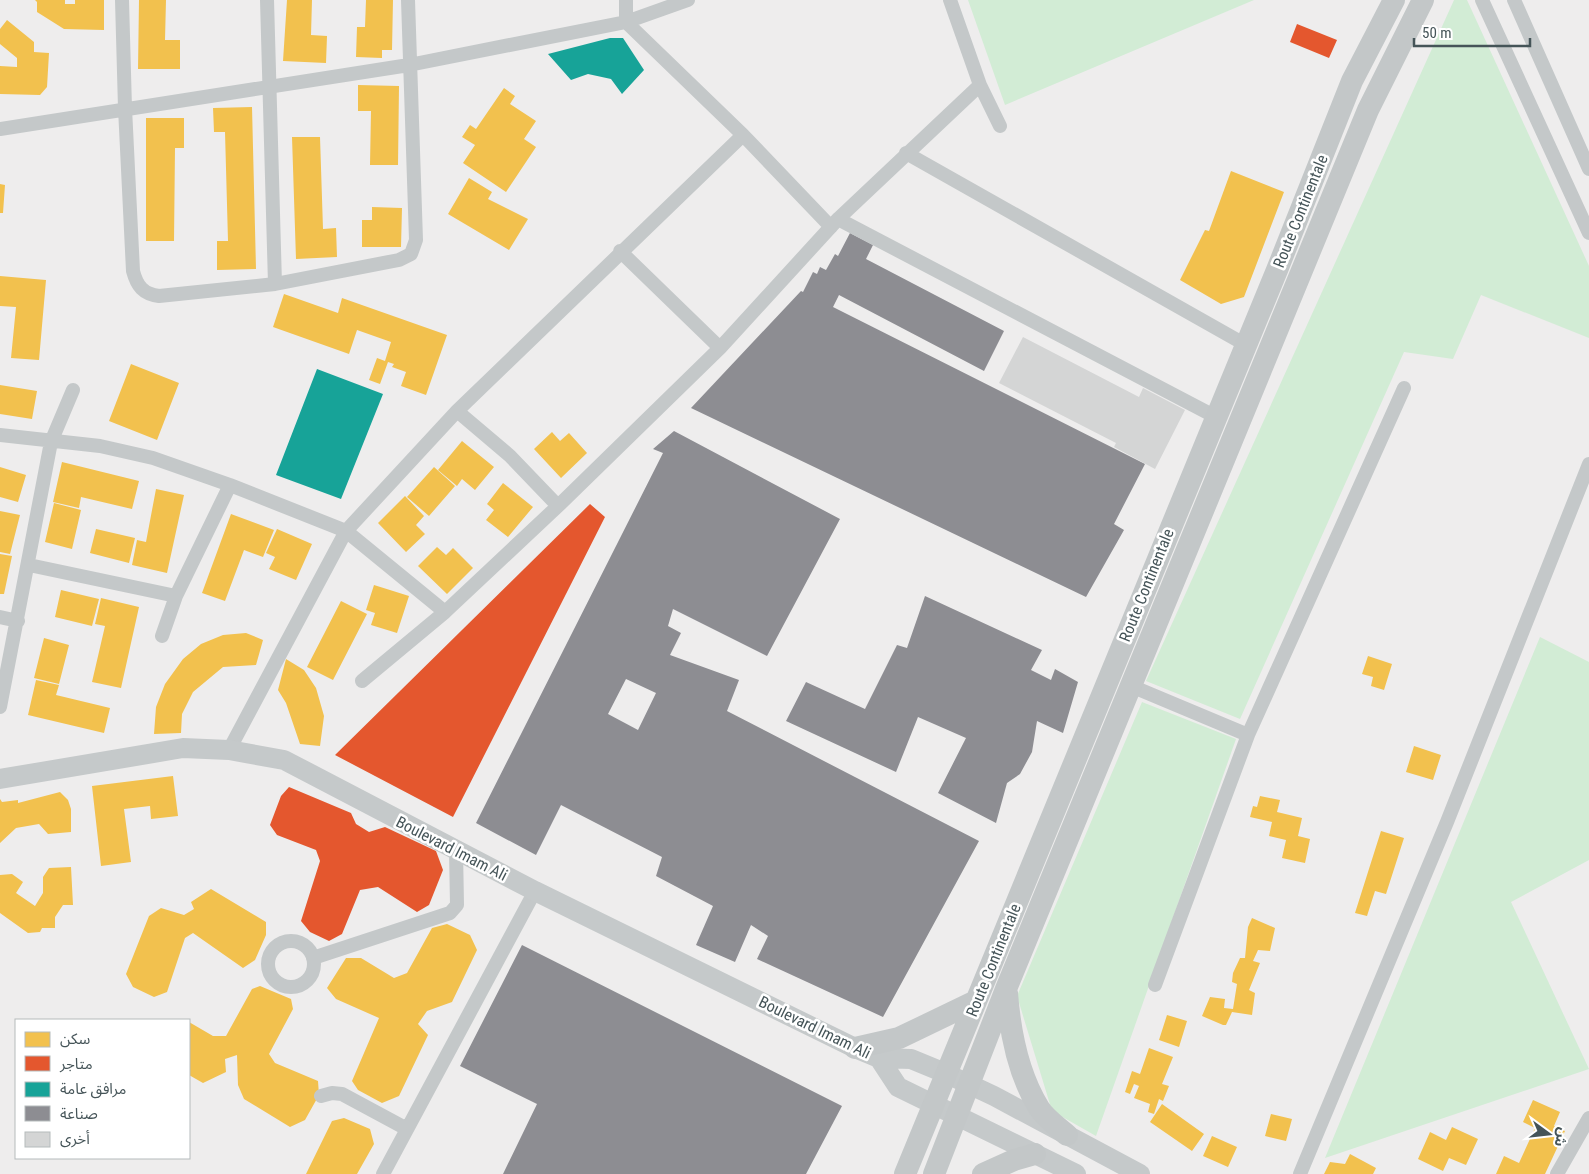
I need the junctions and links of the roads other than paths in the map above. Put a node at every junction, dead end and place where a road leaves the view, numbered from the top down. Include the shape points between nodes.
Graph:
1 (122, 0) edge
2 (267, 0) edge
3 (408, 0) edge
4 (626, 0) edge
5 (688, 0) edge
6 (950, 0) edge
7 (1394, 0) edge
8 (1423, 0) edge
9 (1482, 0) edge
10 (1514, 0) edge
11 (626, 22) junction
12 (409, 65) junction
13 (980, 84) junction
14 (270, 85) junction
15 (124, 108) junction
16 (1000, 126) dead end
17 (0, 129) edge
18 (743, 135) junction
19 (906, 153) junction
20 (1589, 168) edge
21 (835, 223) junction
22 (1589, 233) edge
23 (620, 251) junction
24 (275, 284) junction
25 (1246, 346) junction
26 (720, 348) junction
27 (1404, 388) dead end
28 (73, 390) dead end
29 (457, 411) junction
30 (1216, 417) junction
31 (0, 435) edge
32 (51, 442) junction
33 (1589, 464) edge
34 (230, 485) junction
35 (558, 506) junction
36 (346, 531) junction
37 (29, 564) junction
38 (176, 596) junction
39 (446, 612) junction
40 (0, 617) edge
41 (18, 621) junction
42 (162, 636) dead end
43 (362, 682) dead end
44 (1131, 686) junction
45 (0, 707) edge
46 (1248, 735) junction
47 (229, 750) junction
48 (0, 778) edge
49 (456, 850) junction
50 (535, 891) junction
51 (313, 958) dead end
52 (1154, 985) dead end
53 (1006, 989) junction
54 (976, 1001) junction
55 (855, 1048) junction
56 (879, 1058) junction
57 (946, 1073) junction
58 (969, 1084) junction
59 (321, 1096) dead end
60 (933, 1104) junction
61 (956, 1116) junction
62 (1589, 1118) edge
63 (407, 1129) junction
64 (1067, 1135) junction
65 (1047, 1164) edge
66 (384, 1174) edge
67 (905, 1174) edge
68 (934, 1174) edge
69 (983, 1174) edge
70 (1076, 1174) edge
71 (1140, 1174) edge
72 (1300, 1174) edge
73 (1557, 1174) edge

1 - 15 street
2 - 14 street
3 - 12 street
4 - 11 street
5 - 11 street
6 - 13 street
7 - 25 main road, Route Continentale via 1352,81
8 - 44 main road, Route Continentale via 1368,110
9 - 22 street
10 - 20 street
11 - 12 street
11 - 18 street
12 - 14 street
12 - 24 street via 416,240 413,250 400,260
13 - 16 street
13 - 19 street
14 - 15 street
14 - 24 street
15 - 17 street
15 - 24 street via 132,261 140,288 159,296
18 - 21 street
18 - 23 street
19 - 21 street
19 - 25 street
21 - 26 street
21 - 30 street
23 - 26 street
23 - 29 street
25 - 30 main road, Route Continentale
26 - 35 street
27 - 46 street
28 - 32 street
29 - 35 street via 510,456
29 - 36 street
30 - 54 main road, Route Continentale
31 - 32 street
32 - 34 street via 100,446 153,458
32 - 37 street
33 - 72 street via 1447,822
34 - 36 street
34 - 38 street
35 - 39 street
36 - 39 street
36 - 47 street
37 - 38 street
37 - 41 street
38 - 42 street
39 - 43 street
40 - 41 street
41 - 45 street
44 - 46 street
44 - 53 main road, Route Continentale
46 - 52 street
47 - 48 street, Boulevard Imam Ali via 183,748
47 - 49 street, Boulevard Imam Ali via 284,760
49 - 50 street, Boulevard Imam Ali
49 - 51 street via 457,904 450,912
50 - 55 street, Boulevard Imam Ali
50 - 63 street
53 - 58 main road, Route Continentale
53 - 64 main road via 1012,1034 1026,1080 1040,1110
54 - 55 main road via 899,1038
54 - 57 main road, Route Continentale
55 - 56 street, Boulevard Imam Ali
56 - 57 street via 911,1059
56 - 60 street via 898,1087
57 - 58 street
57 - 60 main road, Route Continentale
58 - 61 main road, Route Continentale
58 - 64 street
59 - 63 street via 342,1094
60 - 61 street
60 - 67 main road, Route Continentale
61 - 65 street
61 - 68 main road, Route Continentale
62 - 73 street
63 - 66 street
64 - 71 street
65 - 69 main road via 1014,1160
65 - 70 street

